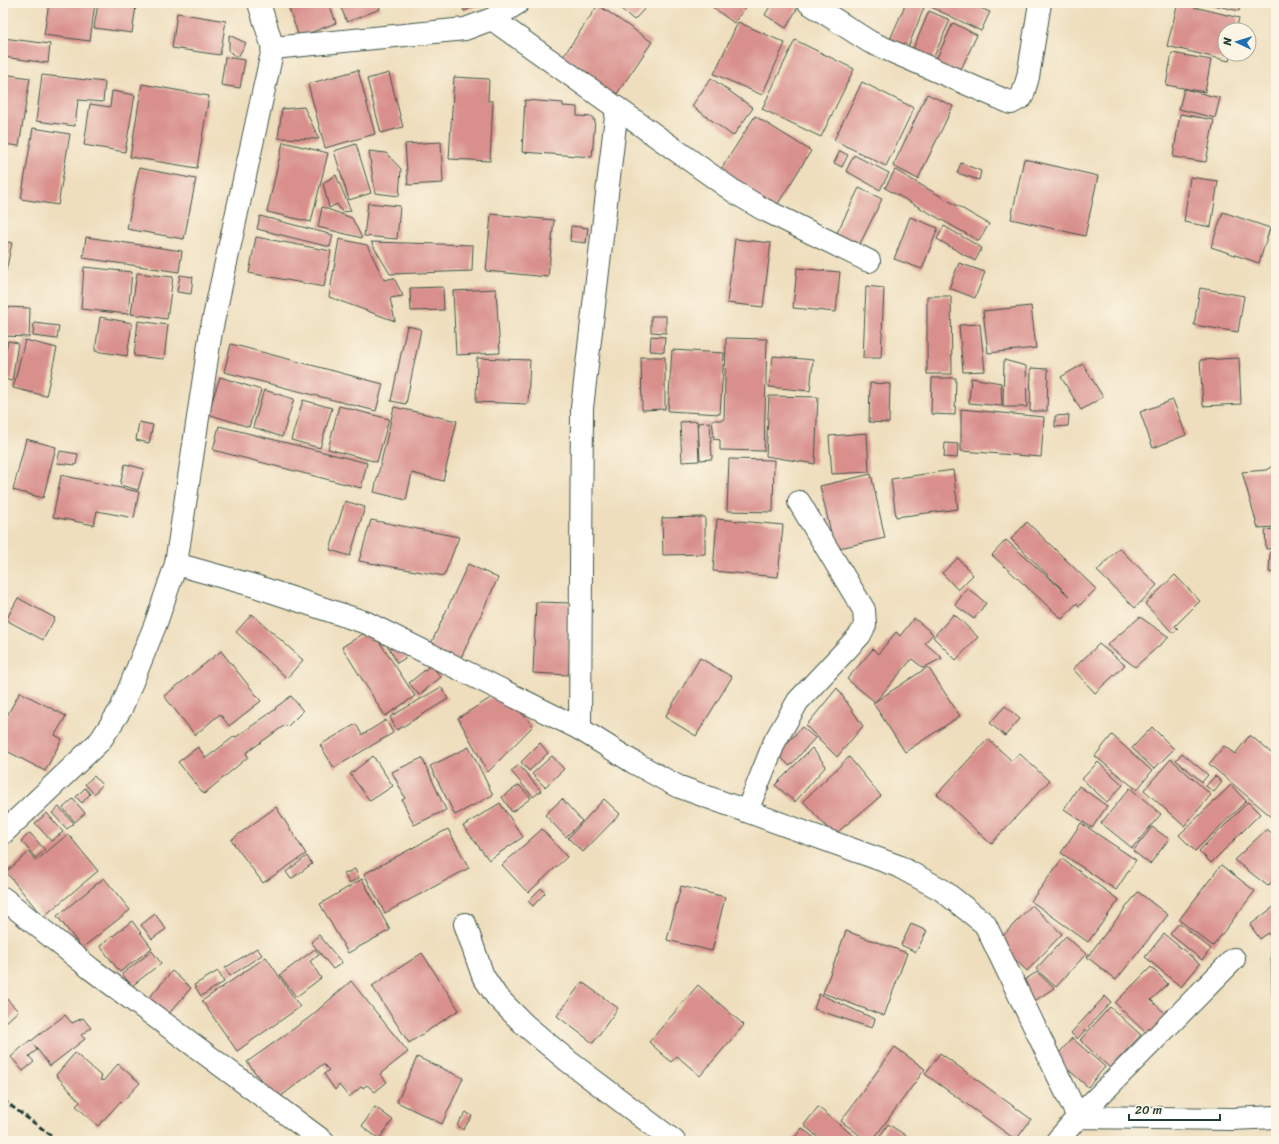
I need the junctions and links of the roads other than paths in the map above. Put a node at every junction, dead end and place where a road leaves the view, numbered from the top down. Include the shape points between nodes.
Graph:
1 (258, 3) edge
2 (518, 3) edge
3 (809, 3) edge
4 (1040, 3) edge
5 (492, 19) junction
6 (273, 48) junction
7 (617, 108) junction
8 (869, 261) dead end
9 (800, 502) dead end
10 (176, 564) junction
11 (580, 729) junction
12 (747, 811) junction
13 (3, 833) edge
14 (3, 898) edge
15 (465, 924) dead end
16 (1234, 959) dead end
17 (1078, 1117) junction
18 (1276, 1117) edge
19 (323, 1141) edge
20 (674, 1141) edge
21 (1057, 1141) edge

1 - 6 street
2 - 5 street
3 - 4 street via 870,42 1011,103 1022,97 1028,77
5 - 6 street via 465,29
5 - 7 street
6 - 10 street via 212,331
7 - 8 street via 761,208
7 - 11 street via 582,408
9 - 12 street via 864,610 865,625 860,635 798,702 775,741
10 - 11 street via 367,622
10 - 13 street via 156,623 121,709 100,741
11 - 12 street via 677,786
12 - 17 street via 898,866 942,890 985,924
14 - 19 street via 91,969
15 - 20 street via 483,976 497,997 525,1025 568,1061
16 - 17 street
17 - 18 street
17 - 21 street

